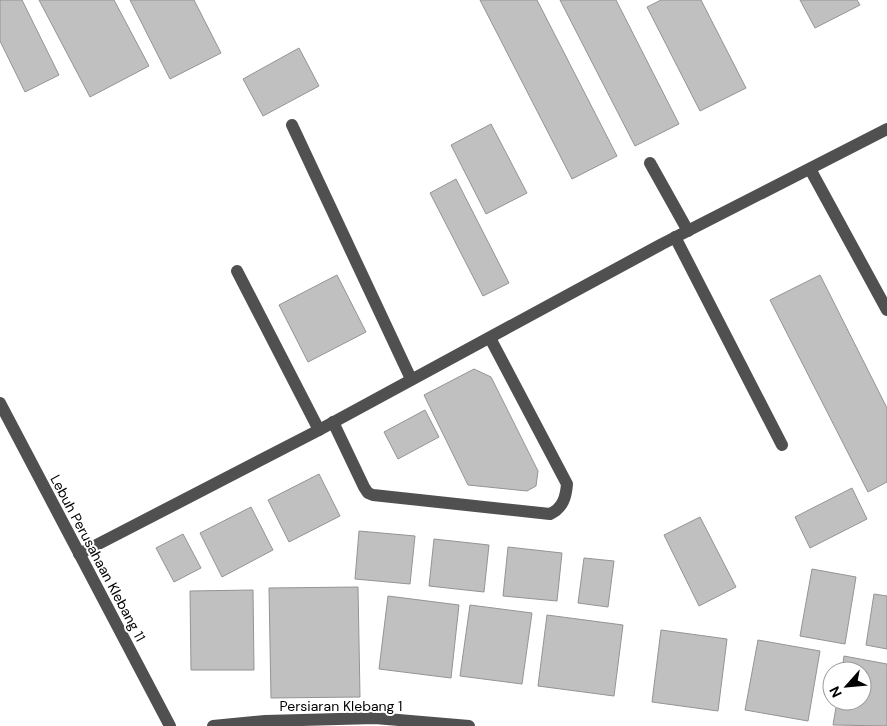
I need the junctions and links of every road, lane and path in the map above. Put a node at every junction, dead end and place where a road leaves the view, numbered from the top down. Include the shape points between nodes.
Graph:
1 (292, 125) dead end
2 (887, 129) edge
3 (650, 163) dead end
4 (810, 169) junction
5 (688, 231) junction
6 (675, 237) junction
7 (237, 271) dead end
8 (887, 310) edge
9 (490, 338) junction
10 (411, 379) junction
11 (0, 403) edge
12 (333, 422) junction
13 (319, 430) junction
14 (782, 445) dead end
15 (79, 554) junction
16 (170, 726) edge
17 (213, 726) edge
18 (469, 726) edge

1 - 10 street
2 - 4 street
3 - 5 street
4 - 5 street
4 - 8 street
5 - 6 street
6 - 9 street
6 - 14 street
7 - 13 street
9 - 10 street
9 - 12 street via 564,476 566,490 557,511 550,514 373,495 364,487
10 - 12 street
11 - 15 street, Lebuh Perusahaan Klebang 11
12 - 13 street
13 - 15 street
15 - 16 street, Lebuh Perusahaan Klebang 11
17 - 18 street, Persiaran Klebang 1 via 374,718

